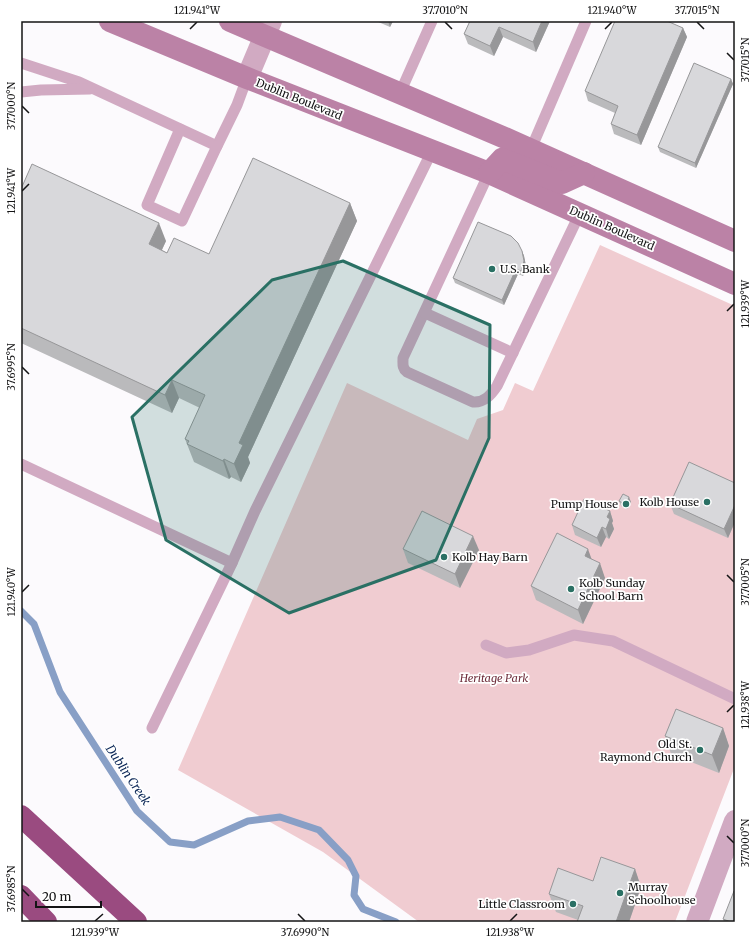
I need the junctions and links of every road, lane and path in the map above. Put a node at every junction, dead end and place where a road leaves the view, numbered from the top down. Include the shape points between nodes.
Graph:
1 (110, 21) edge
2 (230, 21) edge
3 (432, 21) edge
4 (586, 21) edge
5 (268, 28) edge
6 (21, 63) edge
7 (247, 78) junction
8 (94, 89) junction
9 (21, 92) edge
10 (400, 93) junction
11 (180, 129) junction
12 (217, 146) junction
13 (531, 149) junction
14 (432, 151) junction
15 (584, 173) junction
16 (489, 174) junction
17 (580, 213) junction
18 (735, 241) edge
19 (735, 284) edge
20 (425, 312) junction
21 (513, 353) junction
22 (21, 464) edge
23 (232, 563) junction
24 (486, 645) dead end
25 (735, 699) edge
26 (152, 728) dead end
27 (21, 816) edge
28 (735, 821) edge
29 (21, 896) edge
30 (46, 922) edge
31 (136, 922) edge
32 (697, 922) edge

1 - 7 street, Dublin Boulevard
2 - 5 street
3 - 10 lane
4 - 13 lane
5 - 7 street
5 - 10 street
6 - 8 lane
7 - 12 lane
7 - 14 street, Dublin Boulevard
8 - 9 lane
8 - 11 lane
10 - 13 street
11 - 12 lane
11 - 12 lane via 147,205 182,220
13 - 15 street
14 - 16 street, Dublin Boulevard
14 - 23 lane via 255,511
15 - 16 street via 562,183 502,159
15 - 18 street
16 - 17 street, Dublin Boulevard
16 - 20 lane
17 - 19 street, Dublin Boulevard
17 - 21 lane
20 - 21 lane
20 - 21 lane via 403,358 403,369 406,372 478,402 492,394
22 - 23 lane
23 - 26 lane
24 - 25 lane via 506,653 529,650 574,635 613,641
27 - 31 highway
28 - 32 street
29 - 30 highway

